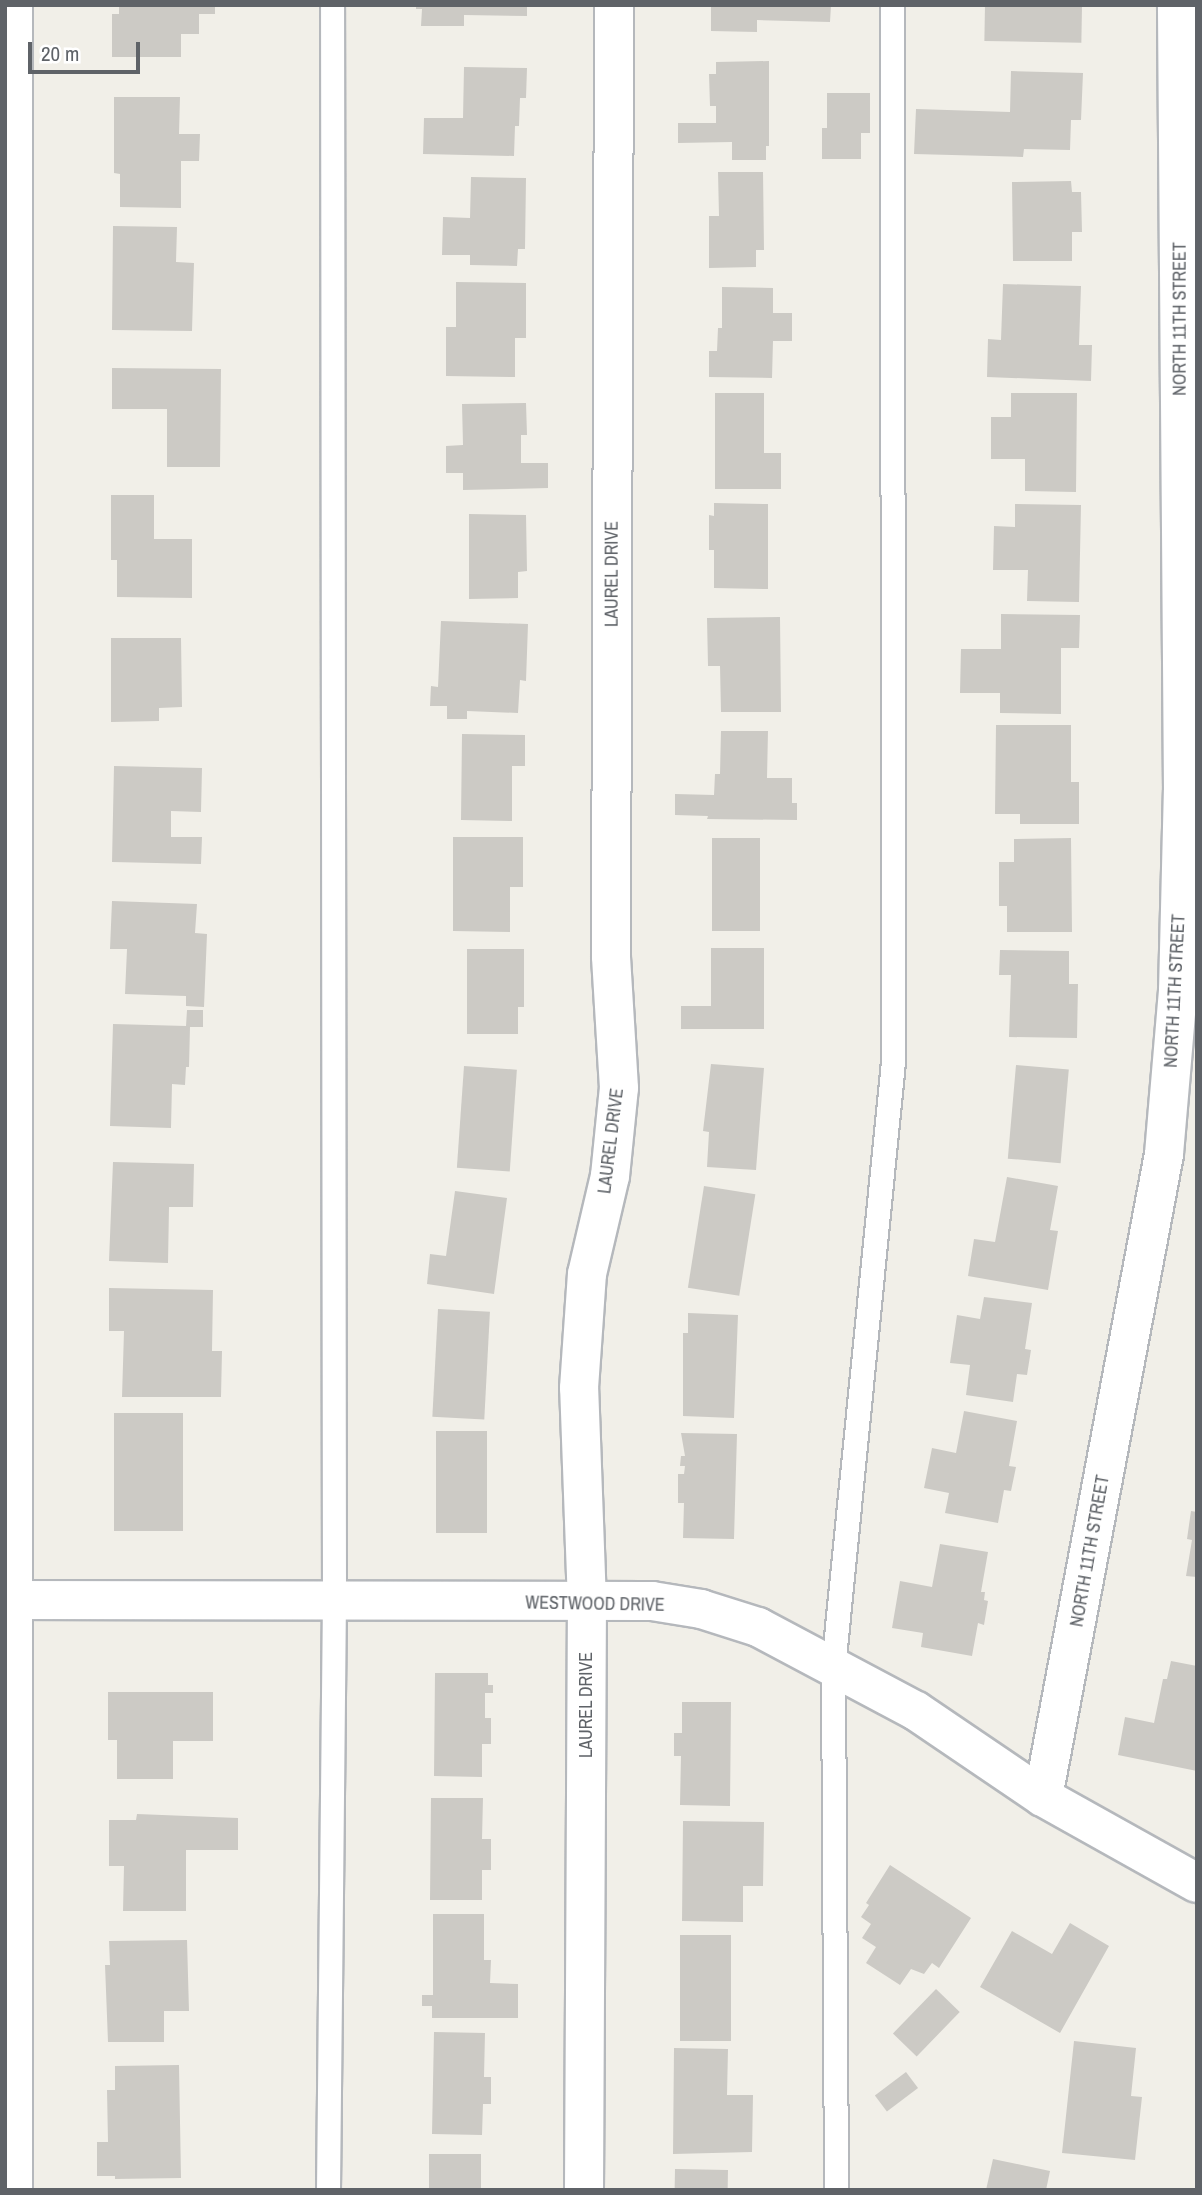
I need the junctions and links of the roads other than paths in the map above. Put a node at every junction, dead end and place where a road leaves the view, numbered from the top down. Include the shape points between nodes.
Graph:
1 (13, 5) edge
2 (332, 5) edge
3 (614, 5) edge
4 (892, 5) edge
5 (1178, 5) edge
6 (10, 1600) edge
7 (334, 1602) junction
8 (587, 1603) junction
9 (833, 1667) junction
10 (1043, 1797) junction
11 (1197, 1883) edge
12 (13, 2190) edge
13 (328, 2190) edge
14 (584, 2190) edge
15 (836, 2190) edge

1 - 6 street
2 - 7 lane
3 - 8 street, LAUREL DRIVE via 611,956 620,1088 610,1176 587,1274 579,1388
4 - 9 lane via 893,1062
5 - 10 street, NORTH 11TH STREET via 1183,778 1178,991 1164,1154
6 - 7 street, WESTWOOD DRIVE
6 - 12 street
7 - 8 street, WESTWOOD DRIVE
7 - 13 lane
8 - 9 street, WESTWOOD DRIVE via 652,1601 701,1609 758,1627
8 - 14 street, LAUREL DRIVE
9 - 10 street, WESTWOOD DRIVE via 916,1711
9 - 15 lane
10 - 11 street, WESTWOOD DRIVE

